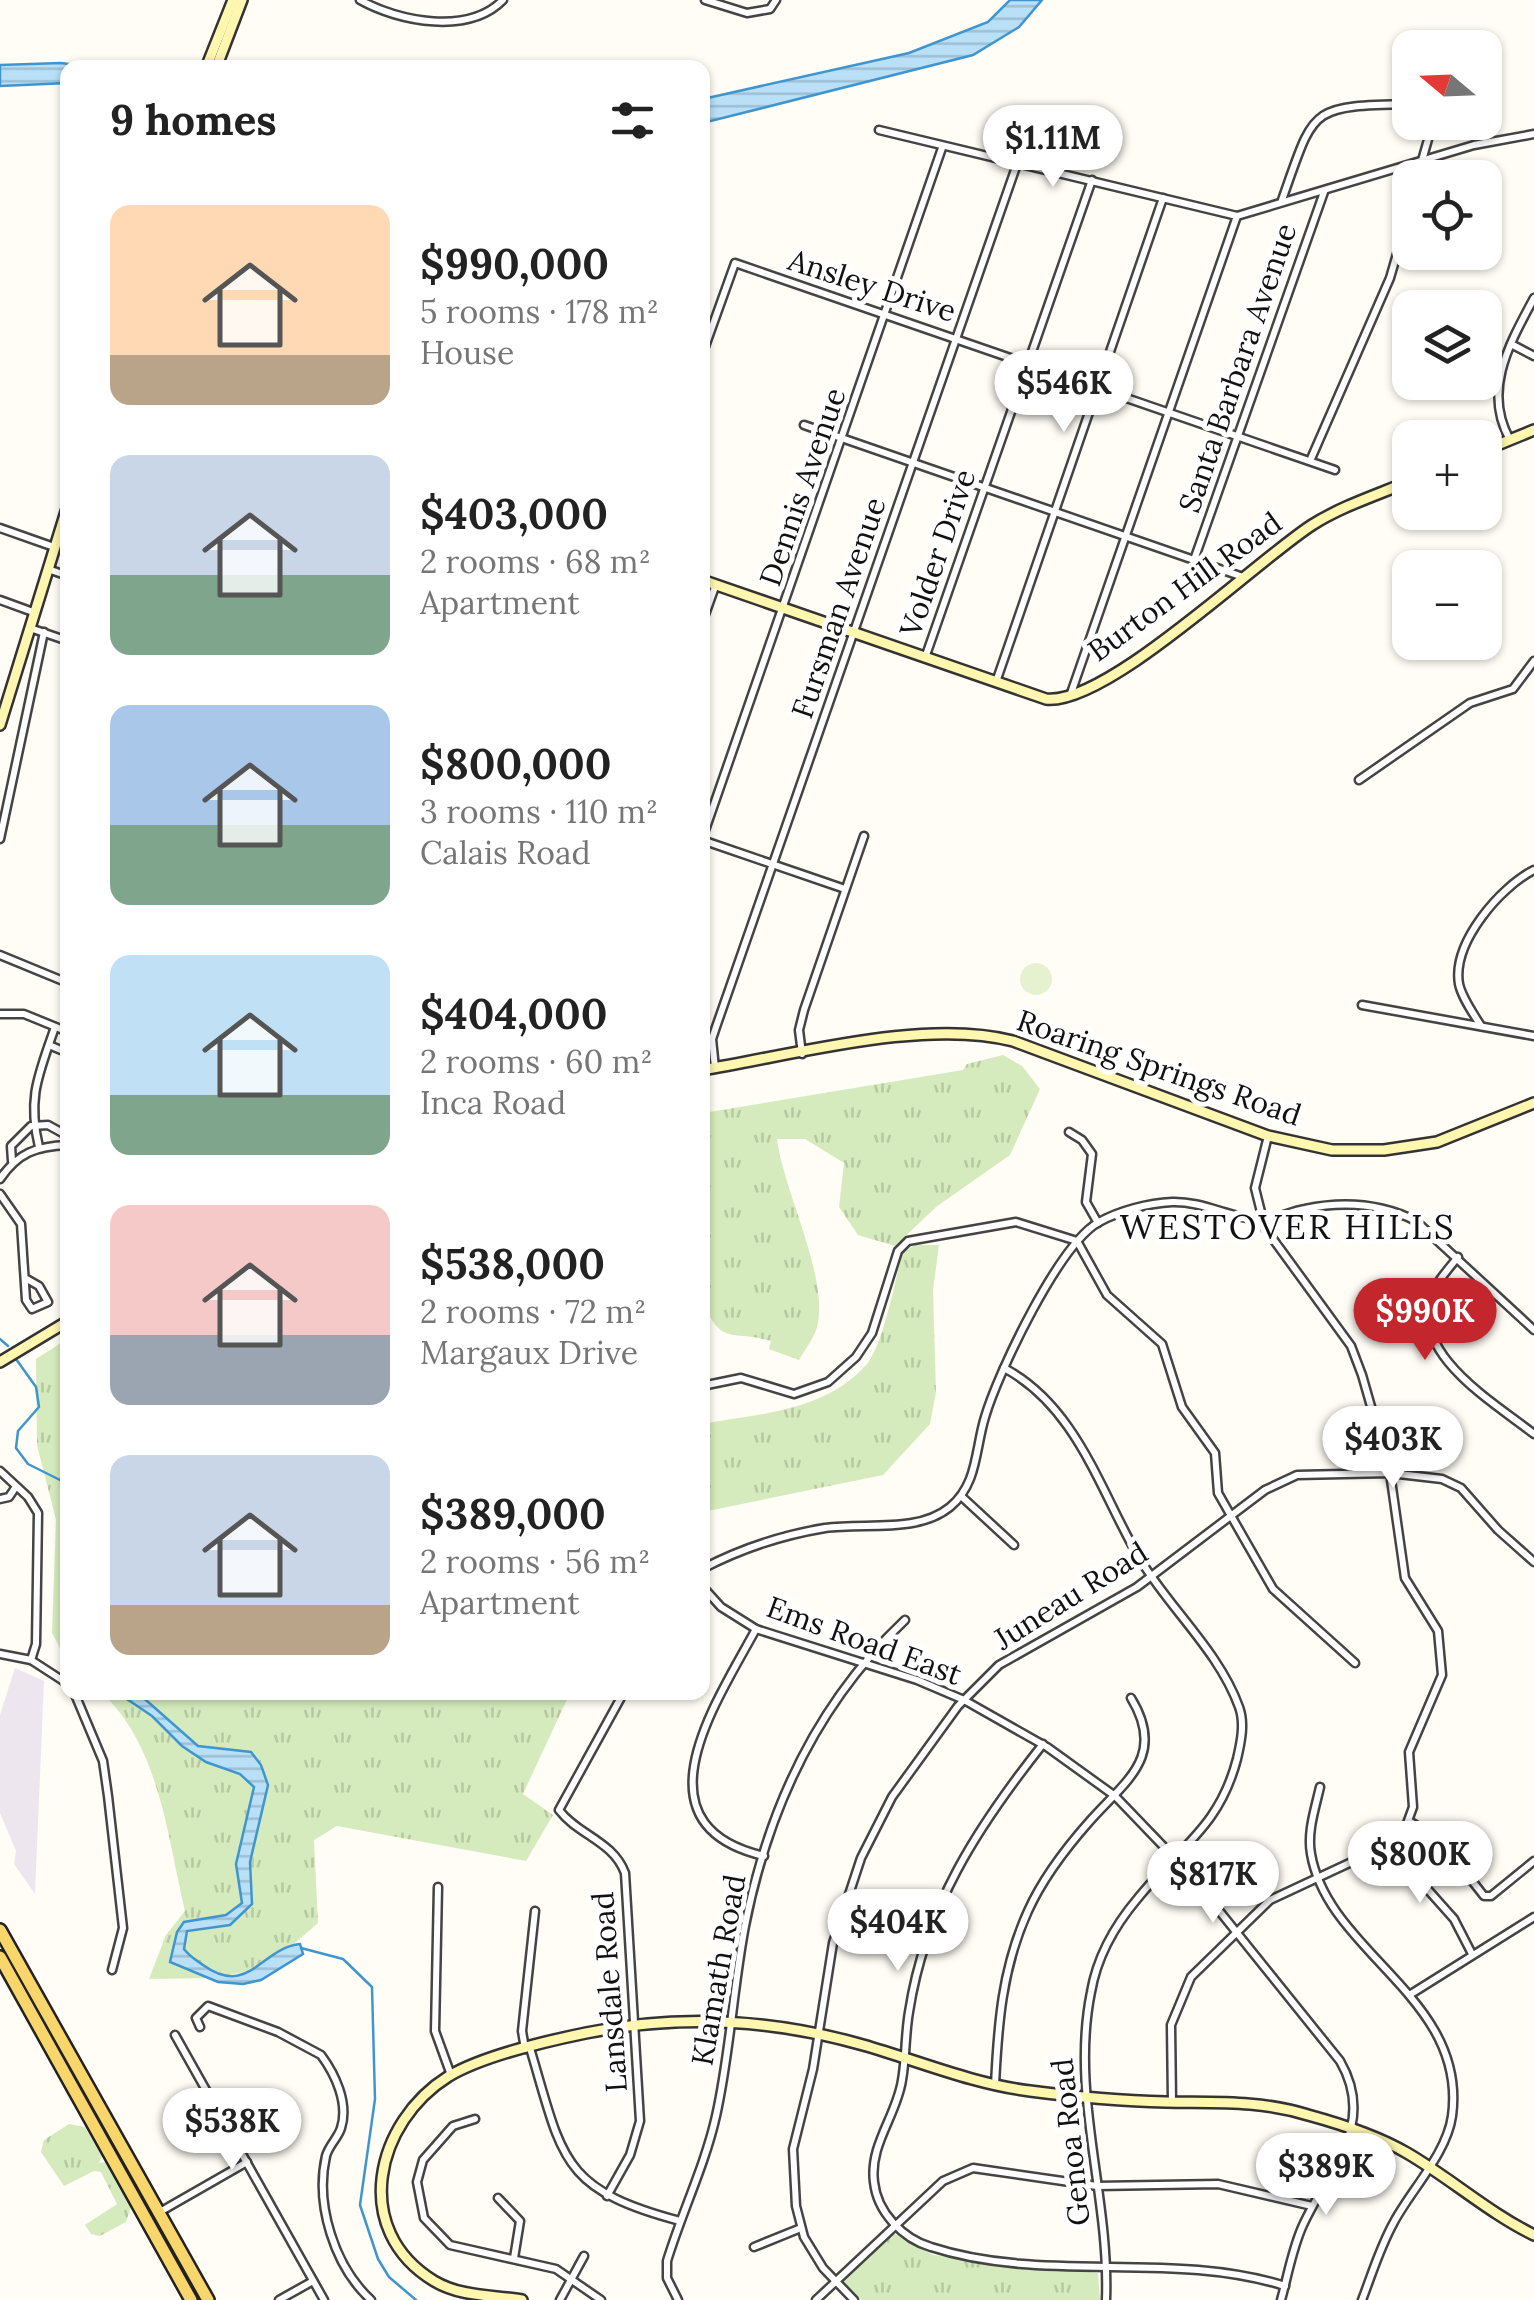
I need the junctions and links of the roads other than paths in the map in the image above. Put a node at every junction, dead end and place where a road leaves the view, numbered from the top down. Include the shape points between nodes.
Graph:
1 (234, 0) edge
2 (242, 0) edge
3 (360, 0) edge
4 (503, 0) edge
5 (704, 0) edge
6 (775, 2) edge
7 (209, 60) edge
8 (219, 60) edge
9 (1392, 104) edge
10 (879, 130) dead end
11 (1534, 134) edge
12 (942, 148) junction
13 (1430, 160) edge
14 (1017, 164) junction
15 (1392, 171) edge
16 (1092, 180) junction
17 (1324, 191) junction
18 (1163, 198) junction
19 (1282, 201) junction
20 (1237, 216) junction
21 (1392, 270) edge
22 (1534, 298) edge
23 (886, 316) junction
24 (710, 333) edge
25 (956, 337) junction
26 (1511, 344) junction
27 (1534, 356) edge
28 (1028, 362) junction
29 (1099, 386) junction
30 (1169, 412) junction
31 (804, 424) dead end
32 (1534, 430) edge
33 (1240, 436) junction
34 (844, 438) junction
35 (1510, 440) junction
36 (1502, 443) edge
37 (1310, 461) junction
38 (913, 462) junction
39 (1335, 470) dead end
40 (985, 488) junction
41 (1392, 490) edge
42 (1056, 512) junction
43 (0, 528) edge
44 (60, 530) edge
45 (1126, 536) junction
46 (54, 548) junction
47 (1194, 560) junction
48 (48, 569) junction
49 (60, 573) edge
50 (1243, 577) junction
51 (710, 582) edge
52 (716, 584) junction
53 (0, 600) edge
54 (710, 601) edge
55 (784, 608) junction
56 (34, 612) junction
57 (29, 628) junction
58 (44, 632) junction
59 (854, 633) junction
60 (60, 638) edge
61 (926, 658) junction
62 (1534, 661) edge
63 (996, 682) junction
64 (1070, 697) junction
65 (0, 722) edge
66 (1359, 780) dead end
67 (710, 817) edge
68 (864, 836) dead end
69 (0, 839) edge
70 (710, 843) edge
71 (773, 864) junction
72 (1534, 870) edge
73 (845, 889) junction
74 (0, 955) edge
75 (60, 980) edge
76 (0, 1002) edge
77 (1362, 1004) dead end
78 (2, 1014) edge
79 (1481, 1026) junction
80 (54, 1027) junction
81 (60, 1029) edge
82 (1534, 1036) edge
83 (49, 1045) junction
84 (60, 1050) edge
85 (802, 1054) junction
86 (716, 1068) junction
87 (710, 1069) edge
88 (1534, 1103) edge
89 (34, 1125) junction
90 (60, 1132) edge
91 (1069, 1132) dead end
92 (1268, 1136) junction
93 (60, 1146) edge
94 (40, 1147) junction
95 (12, 1162) junction
96 (0, 1179) edge
97 (0, 1194) edge
98 (1262, 1220) junction
99 (1098, 1222) junction
100 (1077, 1241) junction
101 (1458, 1258) junction
102 (25, 1278) junction
103 (60, 1326) edge
104 (1534, 1330) edge
105 (0, 1362) edge
106 (1004, 1368) junction
107 (710, 1384) edge
108 (1534, 1434) edge
109 (0, 1471) edge
110 (1390, 1473) junction
111 (15, 1488) junction
112 (961, 1496) junction
113 (0, 1498) edge
114 (1232, 1514) junction
115 (1014, 1545) dead end
116 (1534, 1562) edge
117 (710, 1566) edge
118 (1152, 1575) junction
119 (710, 1595) edge
120 (905, 1620) dead end
121 (756, 1629) junction
122 (0, 1654) edge
123 (31, 1660) junction
124 (861, 1662) junction
125 (1355, 1663) dead end
126 (60, 1679) edge
127 (1131, 1698) dead end
128 (77, 1700) edge
129 (620, 1700) edge
130 (964, 1700) junction
131 (1043, 1744) junction
132 (1320, 1787) dead end
133 (1114, 1796) junction
134 (1409, 1821) junction
135 (1388, 1845) junction
136 (764, 1856) junction
137 (1176, 1859) junction
138 (1534, 1861) edge
139 (1317, 1876) junction
140 (438, 1887) dead end
141 (535, 1911) dead end
142 (1534, 1917) edge
143 (0, 1930) edge
144 (1232, 1932) junction
145 (1472, 1954) junction
146 (0, 1956) edge
147 (112, 1970) dead end
148 (1411, 1994) junction
149 (730, 2021) junction
150 (633, 2026) junction
151 (200, 2027) dead end
152 (818, 2034) junction
153 (175, 2035) dead end
154 (527, 2049) junction
155 (904, 2058) junction
156 (451, 2075) junction
157 (995, 2085) junction
158 (1086, 2099) junction
159 (1172, 2102) junction
160 (475, 2119) dead end
161 (1351, 2130) junction
162 (247, 2162) junction
163 (1428, 2166) junction
164 (1097, 2186) junction
165 (608, 2196) junction
166 (498, 2198) dead end
167 (1312, 2206) junction
168 (152, 2216) junction
169 (680, 2221) junction
170 (896, 2226) junction
171 (801, 2228) junction
172 (1534, 2235) edge
173 (754, 2247) dead end
174 (584, 2256) dead end
175 (514, 2258) junction
176 (1107, 2266) junction
177 (572, 2278) junction
178 (313, 2281) junction
179 (836, 2282) junction
180 (1285, 2286) junction
181 (191, 2300) edge
182 (208, 2300) edge
183 (278, 2300) edge
184 (324, 2300) edge
185 (370, 2300) edge
186 (522, 2300) edge
187 (560, 2300) edge
188 (601, 2300) edge
189 (678, 2300) edge
190 (816, 2300) edge
191 (854, 2300) edge
192 (1106, 2300) edge
193 (1281, 2300) edge
194 (1362, 2300) edge

1 - 7 street
2 - 8 street
3 - 4 street via 451,22 489,12
5 - 6 street via 747,13
9 - 19 street via 1321,114 1308,128
10 - 12 street
11 - 13 street
12 - 14 street
12 - 23 street, Dennis Avenue
14 - 16 street
14 - 25 street, Fursman Avenue
15 - 17 street
16 - 18 street
16 - 28 street, Volder Drive
17 - 19 street
17 - 33 street, Santa Barbara Avenue
18 - 20 street
18 - 29 street
19 - 20 street
20 - 30 street
21 - 37 street
22 - 26 street
23 - 24 street, Ansley Drive via 735,263
23 - 25 street, Ansley Drive
23 - 34 street, Dennis Avenue
25 - 28 street, Ansley Drive
25 - 38 street, Fursman Avenue
26 - 27 street
26 - 35 street via 1498,392
28 - 29 street, Ansley Drive
28 - 40 street, Volder Drive
29 - 30 street, Ansley Drive
29 - 42 street
30 - 33 street, Ansley Drive
30 - 45 street
31 - 34 street
32 - 35 street
33 - 37 street, Ansley Drive
33 - 47 street, Santa Barbara Avenue
34 - 38 street
34 - 55 street, Dennis Avenue
35 - 36 street
37 - 39 street, Ansley Drive
38 - 40 street
38 - 59 street, Fursman Avenue
40 - 42 street
40 - 61 street, Volder Drive
41 - 50 street, Burton Hill Road via 1323,519
42 - 45 street
42 - 63 street
43 - 46 street
44 - 46 street
45 - 47 street
45 - 64 street
46 - 48 street
47 - 50 street
48 - 49 street
48 - 56 street
50 - 64 street, Burton Hill Road via 1170,636
51 - 52 street, Burton Hill Road
52 - 54 street
52 - 55 street, Burton Hill Road
53 - 56 street
55 - 59 street, Burton Hill Road
55 - 67 street, Dennis Avenue
56 - 57 street
57 - 58 street
57 - 65 street
58 - 60 street
58 - 69 street
59 - 61 street, Burton Hill Road
59 - 71 street, Fursman Avenue
61 - 63 street, Burton Hill Road
62 - 66 street via 1514,689 1470,703
63 - 64 street, Burton Hill Road via 1046,699
68 - 73 street
70 - 71 street
71 - 73 street
71 - 86 street, Fursman Avenue via 712,1039
72 - 79 street via 1498,899 1463,953 1460,989
73 - 85 street via 801,1020
74 - 75 street
76 - 78 street
77 - 79 street
78 - 80 street via 24,1014
79 - 82 street
80 - 81 street
80 - 83 street
83 - 84 street
83 - 89 street via 34,1088
85 - 86 street, Roaring Springs Road
85 - 92 street, Roaring Springs Road via 976,1033
86 - 87 street, Roaring Springs Road
88 - 92 street, Roaring Springs Road via 1412,1147 1352,1152
89 - 90 street
89 - 94 street
89 - 95 street via 11,1146
91 - 99 street via 1092,1154 1086,1202
92 - 98 street via 1256,1171
93 - 94 street
94 - 95 street
95 - 96 street
97 - 102 street via 21,1224
98 - 99 street via 1174,1202
98 - 101 street via 1339,1204 1368,1205 1416,1221
98 - 110 street via 1351,1346
99 - 100 street
100 - 106 street
100 - 107 street via 1016,1222 908,1241 898,1251 865,1346 828,1382 794,1394 742,1378
100 - 114 street via 1107,1296 1162,1344 1182,1407 1215,1453 1217,1486
101 - 104 street
101 - 108 street via 1429,1306 1434,1342 1450,1364
102 - 102 street via 26,1300 32,1309 41,1308 46,1294
103 - 105 street
106 - 112 street
106 - 118 street, Genoa Road via 1030,1383 1070,1428
109 - 111 street
110 - 114 street, Juneau Road via 1297,1475
110 - 116 street, Juneau Road via 1425,1475 1461,1488
110 - 134 street via 1405,1578 1438,1631 1443,1660 1409,1752
111 - 113 street
111 - 123 street via 33,1503 40,1527
112 - 115 street
112 - 117 street via 922,1522 822,1528
114 - 118 street, Juneau Road
114 - 125 street via 1283,1601
118 - 130 street, Juneau Road via 999,1665
118 - 137 street, Genoa Road via 1242,1713 1238,1755 1220,1806
119 - 121 street, Ems Road East
120 - 124 street, Klamath Road
121 - 124 street, Ems Road East
121 - 136 street via 714,1710 691,1783 694,1808 712,1834
122 - 123 street
123 - 126 street
124 - 130 street, Ems Road East
124 - 136 street, Klamath Road via 814,1730
127 - 133 street via 1144,1723 1145,1745 1135,1772
128 - 147 street via 103,1761 123,1928
129 - 150 street, Lansdale Road via 558,1810 624,1867
130 - 131 street, Ems Road East
130 - 152 street, Juneau Road via 872,1831 833,1943
131 - 133 street, Ems Road East
131 - 155 street via 988,1815 944,1889 914,1984
132 - 139 street via 1310,1828
133 - 137 street, Ems Road East
133 - 157 street via 1029,1909 1006,1972
134 - 135 street
134 - 138 street via 1440,1840 1484,1896
135 - 139 street
135 - 145 street via 1454,1919
136 - 149 street, Klamath Road
137 - 144 street, Ems Road East
137 - 158 street, Genoa Road via 1126,1913 1092,1983 1082,2054
139 - 144 street via 1270,1900
139 - 148 street via 1335,1908
140 - 156 street via 434,2031
141 - 154 street via 522,2031
142 - 145 street
143 - 168 main road
144 - 159 street via 1191,1977 1174,2011
144 - 161 street, Ems Road East via 1340,2061 1355,2096
145 - 148 street
146 - 168 main road
148 - 163 street via 1442,2050 1452,2087 1450,2124
149 - 150 street
149 - 152 street
149 - 169 street, Klamath Road via 716,2114
150 - 154 street
150 - 165 street, Lansdale Road via 640,2122
151 - 185 street via 196,2018 208,2006 227,2010 321,2055 330,2067 339,2084 341,2128 326,2153 325,2206 337,2252
152 - 155 street
152 - 171 street, Juneau Road via 791,2158
153 - 162 street
154 - 156 street
154 - 165 street via 556,2135 589,2186
155 - 157 street
155 - 170 street via 874,2174 877,2196
156 - 186 street via 417,2104 388,2147 379,2190 386,2225 404,2255 431,2279 460,2292
157 - 158 street
158 - 159 street
158 - 164 street, Genoa Road
159 - 161 street via 1250,2102
160 - 175 street via 453,2126 422,2160 420,2207 450,2245
161 - 163 street
161 - 167 street
162 - 168 street
162 - 178 street
163 - 172 street
163 - 194 street via 1387,2234
164 - 167 street via 1218,2184
164 - 170 street via 973,2168 951,2175
164 - 176 street, Genoa Road
165 - 169 street
166 - 175 street via 519,2217
167 - 180 street
168 - 181 main road
168 - 182 main road
169 - 189 street, Klamath Road via 666,2273
170 - 176 street via 932,2248
170 - 179 street
171 - 173 street
171 - 179 street, Juneau Road
174 - 177 street
175 - 177 street
176 - 180 street via 1236,2272
176 - 192 street, Genoa Road
177 - 187 street
177 - 188 street
178 - 183 street
178 - 184 street
179 - 190 street
179 - 191 street, Juneau Road
180 - 193 street

